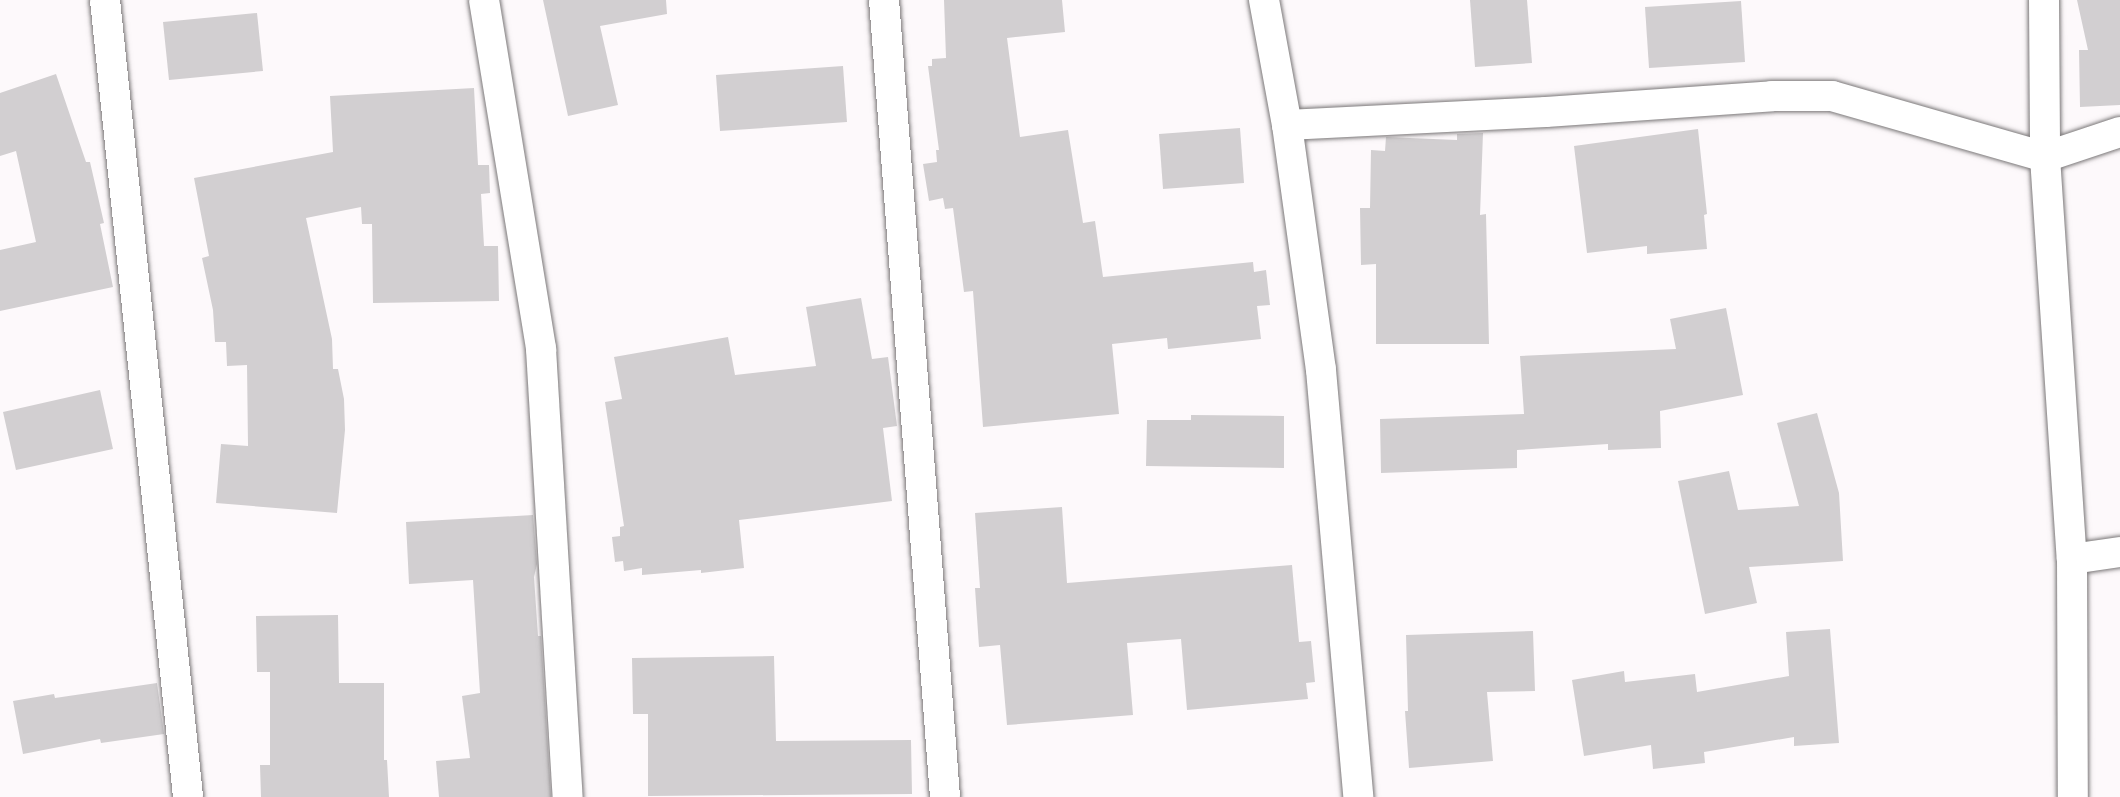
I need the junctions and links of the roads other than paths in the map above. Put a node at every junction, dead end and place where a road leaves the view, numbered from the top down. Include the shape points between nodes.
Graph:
1 (105, 0) edge
2 (484, 0) edge
3 (884, 0) edge
4 (1264, 0) edge
5 (2044, 0) edge
6 (1287, 125) junction
7 (2120, 132) edge
8 (2045, 157) junction
9 (2120, 552) edge
10 (2072, 559) junction
11 (188, 797) edge
12 (568, 797) edge
13 (945, 797) edge
14 (1358, 797) edge
15 (2073, 797) edge

1 - 11 street
2 - 12 street via 541,349
3 - 13 street
4 - 6 street
5 - 8 street
6 - 8 street via 1772,96 1832,96
6 - 14 street via 1321,370
7 - 8 street
8 - 10 street
9 - 10 street
10 - 15 street

